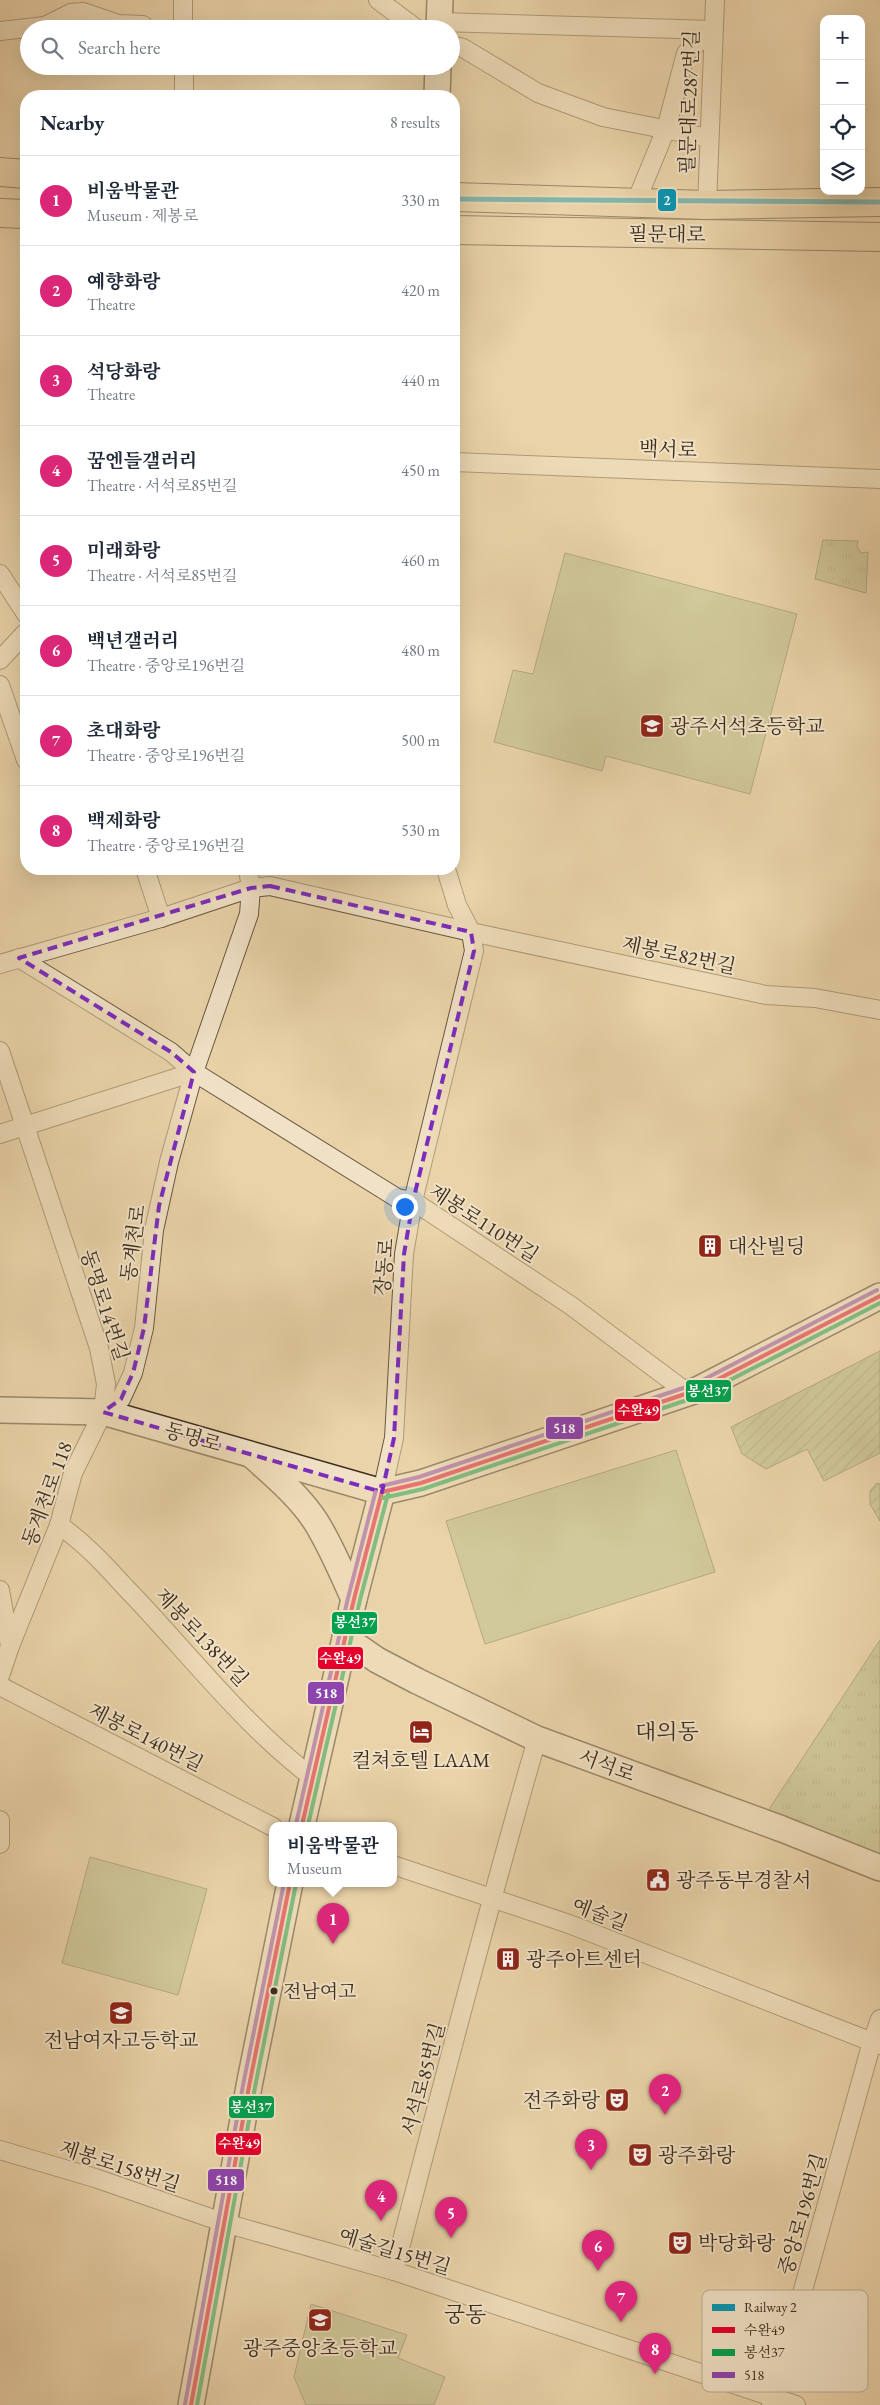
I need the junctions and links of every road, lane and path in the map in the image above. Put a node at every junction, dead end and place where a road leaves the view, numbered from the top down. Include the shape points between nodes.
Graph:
1 (183, 0) edge
2 (378, 0) edge
3 (715, 0) edge
4 (58, 20) edge
5 (106, 20) edge
6 (183, 20) edge
7 (433, 20) edge
8 (460, 21) edge
9 (20, 29) edge
10 (714, 30) junction
11 (0, 31) edge
12 (460, 47) edge
13 (184, 75) edge
14 (438, 75) edge
15 (184, 90) edge
16 (437, 90) edge
17 (666, 129) junction
18 (709, 138) junction
19 (0, 172) edge
20 (20, 174) edge
21 (460, 197) edge
22 (636, 202) junction
23 (880, 202) edge
24 (706, 205) junction
25 (0, 212) edge
26 (20, 214) edge
27 (460, 230) edge
28 (880, 237) edge
29 (460, 462) edge
30 (880, 479) edge
31 (0, 574) edge
32 (20, 605) edge
33 (20, 638) edge
34 (0, 660) edge
35 (0, 685) edge
36 (20, 743) edge
37 (147, 875) edge
38 (249, 875) edge
39 (448, 875) edge
40 (250, 888) junction
41 (160, 918) junction
42 (470, 932) junction
43 (19, 958) junction
44 (0, 964) edge
45 (880, 1010) edge
46 (0, 1051) edge
47 (194, 1072) junction
48 (24, 1127) junction
49 (0, 1134) edge
50 (413, 1201) junction
51 (880, 1296) edge
52 (689, 1394) junction
53 (0, 1410) edge
54 (103, 1412) junction
55 (249, 1452) junction
56 (382, 1492) junction
57 (59, 1525) junction
58 (0, 1590) edge
59 (354, 1599) junction
60 (346, 1638) junction
61 (10, 1646) junction
62 (0, 1676) edge
63 (0, 1686) edge
64 (537, 1740) junction
65 (312, 1778) junction
66 (0, 1820) edge
67 (303, 1822) edge
68 (269, 1824) edge
69 (0, 1844) edge
70 (397, 1866) edge
71 (880, 1868) edge
72 (289, 1887) edge
73 (491, 1898) junction
74 (880, 2019) edge
75 (876, 2043) edge
76 (0, 2150) edge
77 (225, 2224) junction
78 (394, 2271) junction
79 (804, 2290) edge
80 (702, 2376) edge
81 (747, 2392) edge
82 (772, 2401) edge
83 (191, 2405) edge
84 (796, 2405) edge

1 - 6 street
2 - 7 street
3 - 10 street, 필문대로287번길
4 - 5 street via 71,13 83,12
8 - 10 street
9 - 11 street
10 - 17 street via 686,53
10 - 18 street, 필문대로287번길
12 - 17 street via 538,93 603,117
13 - 15 street
14 - 16 street
17 - 18 street
17 - 22 street
18 - 24 street, 필문대로287번길
19 - 20 main road
21 - 22 main road, 필문대로
22 - 24 main road, 필문대로
23 - 24 main road, 필문대로
25 - 26 main road
27 - 28 main road, 필문대로
29 - 30 street, 백서로
31 - 32 street
33 - 34 street
35 - 36 street
37 - 41 street
38 - 40 street, 동계천로
39 - 42 street, 장동로 via 457,906
40 - 41 street
40 - 42 street via 270,886 301,892
40 - 47 street, 동계천로 via 249,914
41 - 43 street
42 - 45 street, 제봉로82번길 via 766,995 815,998
42 - 50 street, 장동로 via 474,950
43 - 44 street
43 - 47 street via 171,1052
46 - 48 street, 동명로14번길
47 - 48 street
47 - 50 street, 제봉로110번길 via 397,1198
47 - 54 street, 동계천로 via 159,1206 144,1328 133,1374 121,1399
48 - 49 street
48 - 54 street, 동명로14번길 via 103,1362 106,1384
50 - 52 street, 제봉로110번길 via 570,1305
50 - 56 street, 장동로 via 404,1254 394,1438
51 - 52 street
52 - 56 street via 421,1483
53 - 54 street, 동명로
54 - 55 street, 동명로
54 - 57 street, 동계천로 118 via 73,1474
55 - 56 street, 동명로
55 - 59 street via 289,1488 315,1521
56 - 59 street
57 - 61 street, 동계천로 118
57 - 65 street, 제봉로138번길 via 78,1538 140,1602 272,1746
58 - 61 street
59 - 60 street
60 - 64 street, 서석로 via 377,1660
60 - 65 street
61 - 62 street, 동계천로 118
63 - 68 street, 제봉로140번길
64 - 71 street, 서석로
64 - 73 street, 서석로85번길
65 - 67 street
66 - 69 street
70 - 73 street
72 - 77 street
73 - 75 street, 예술길 via 569,1924
73 - 78 street, 서석로85번길
74 - 75 street, 중앙로196번길
75 - 79 street, 중앙로196번길
76 - 77 street, 제봉로158번길 via 95,2178
77 - 78 street, 예술길15번길
77 - 83 street
78 - 80 street, 예술길15번길
81 - 82 street, 예술길15번길
82 - 84 street

